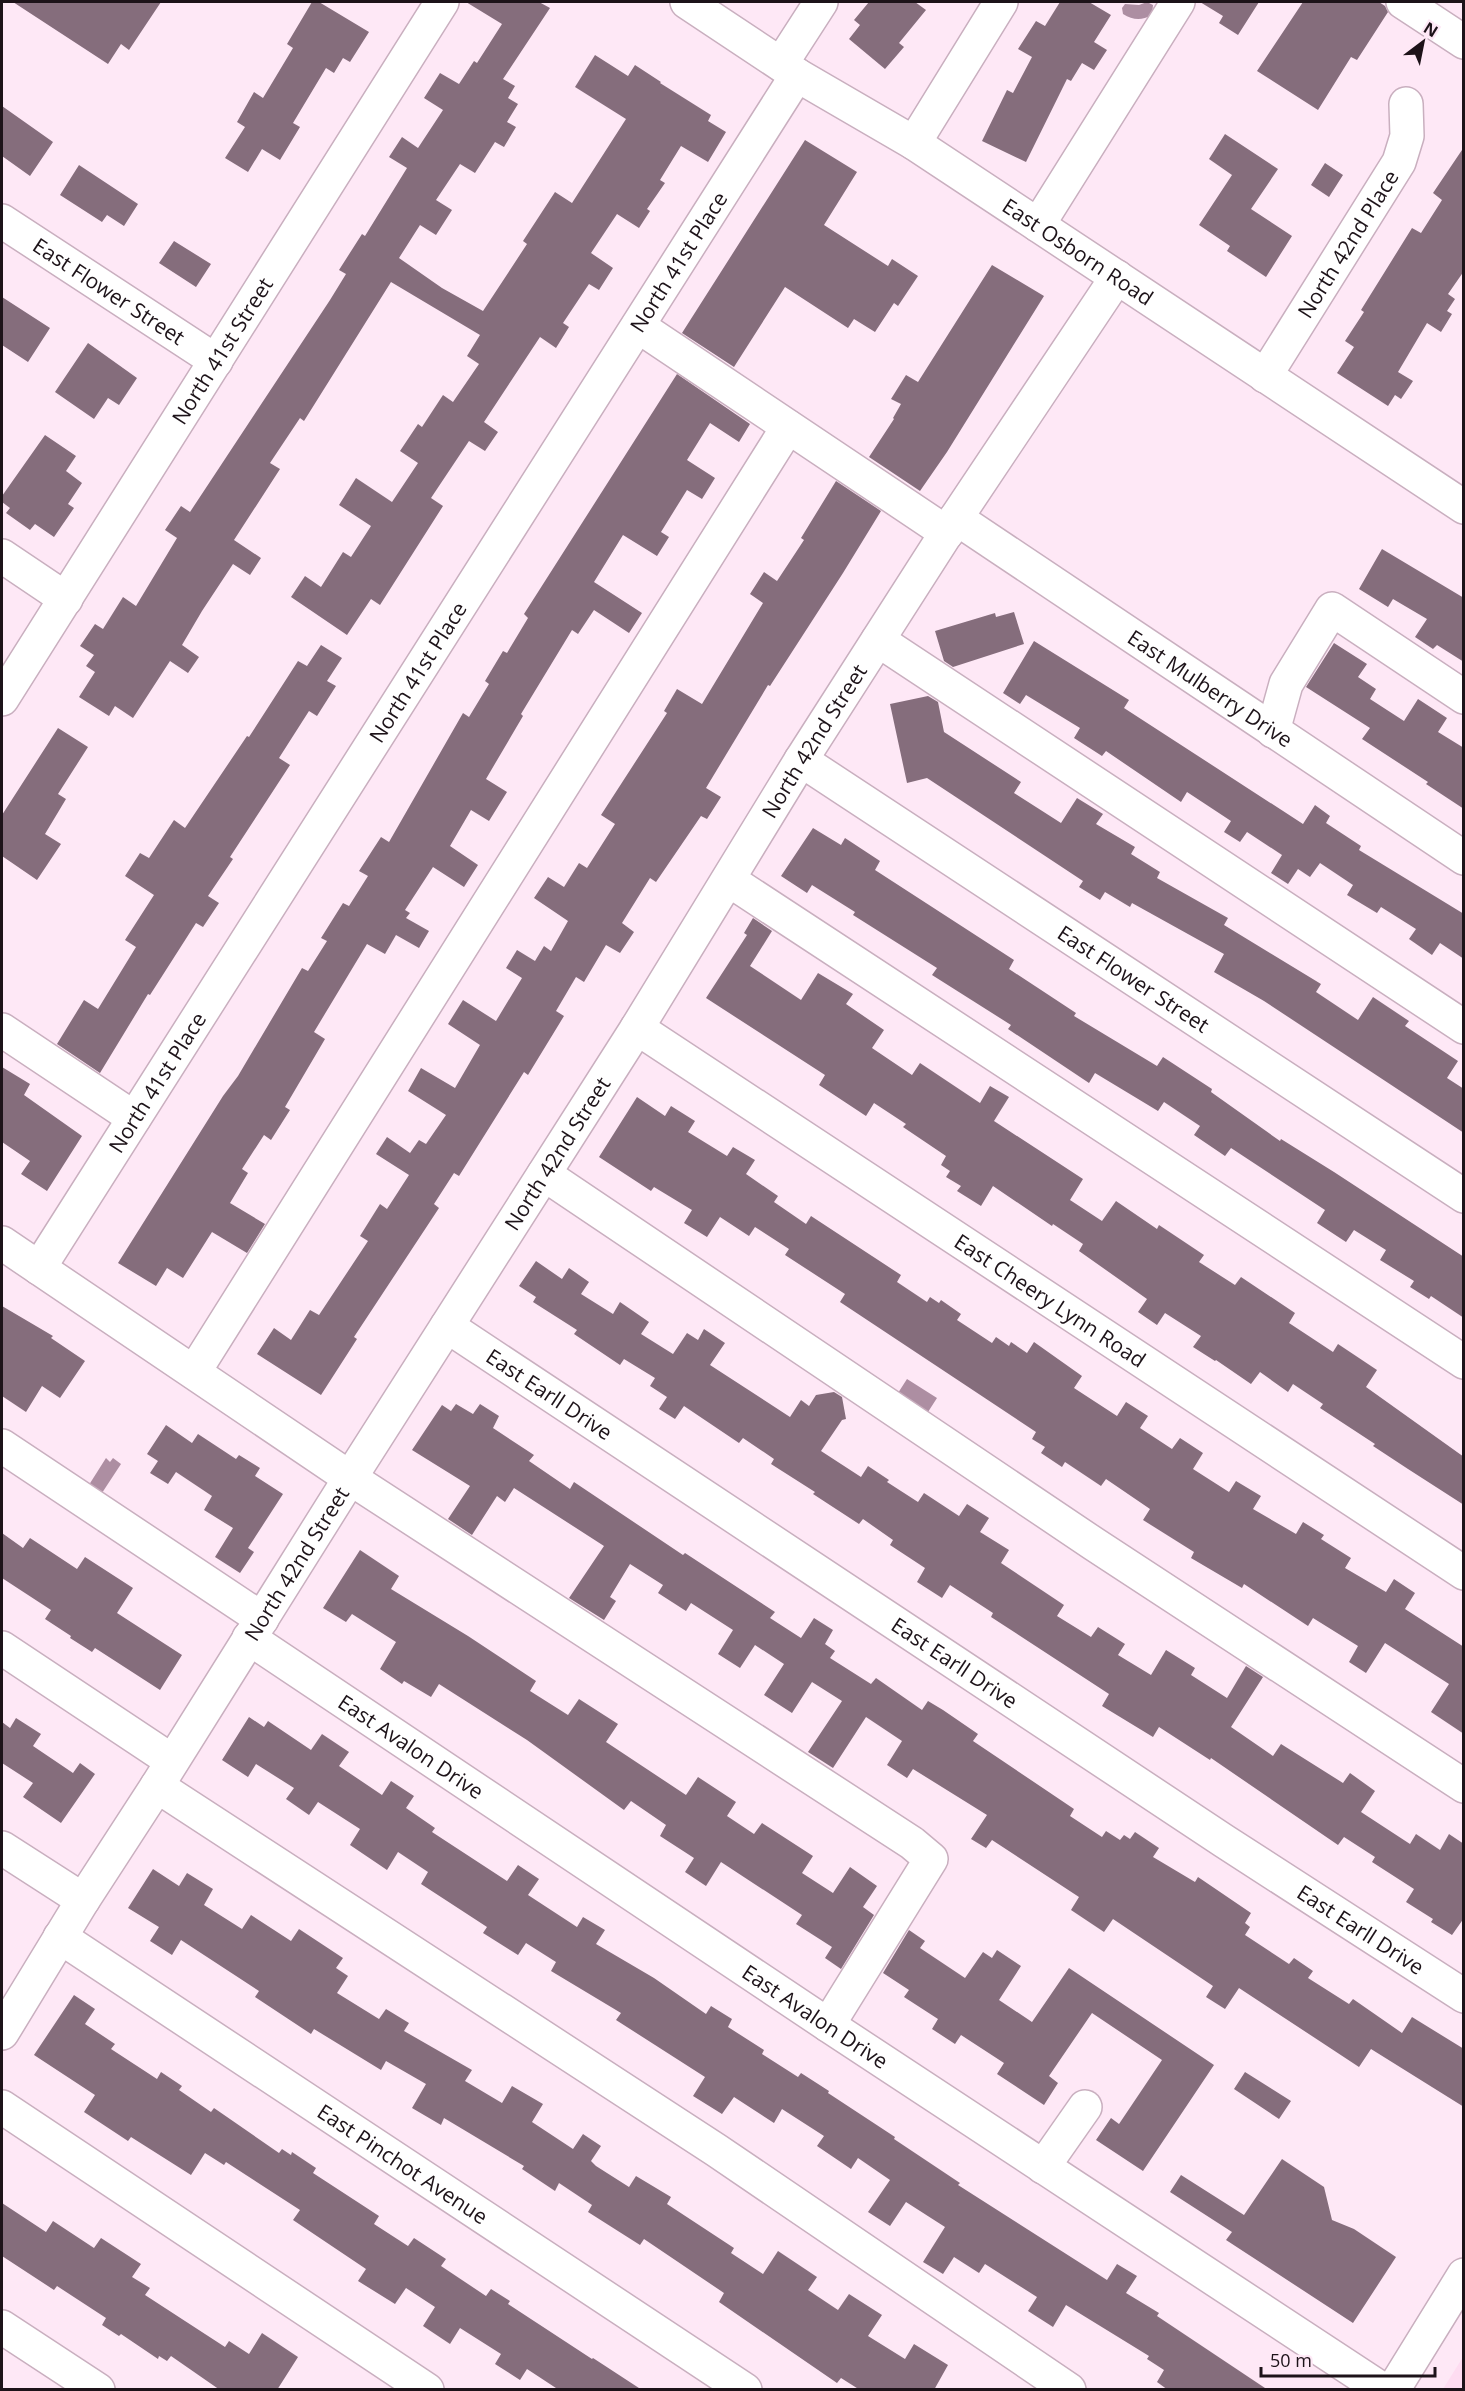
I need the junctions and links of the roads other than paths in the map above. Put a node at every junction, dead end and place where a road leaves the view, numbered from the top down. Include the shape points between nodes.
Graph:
1 (442, 2) edge
2 (687, 2) edge
3 (820, 2) edge
4 (1001, 2) edge
5 (1178, 2) edge
6 (1403, 2) edge
7 (1464, 42) edge
8 (789, 70) junction
9 (1406, 104) dead end
10 (914, 143) junction
11 (2, 220) edge
12 (1038, 225) junction
13 (1117, 278) junction
14 (638, 326) junction
15 (216, 361) junction
16 (1265, 376) junction
17 (788, 428) junction
18 (1464, 507) edge
19 (951, 525) junction
20 (2, 556) edge
21 (66, 598) junction
22 (878, 640) junction
23 (1464, 697) edge
24 (2, 699) edge
25 (1273, 731) junction
26 (801, 760) junction
27 (1464, 858) edge
28 (729, 880) junction
29 (1464, 1027) edge
30 (637, 1029) junction
31 (2, 1030) edge
32 (134, 1118) junction
33 (544, 1174) junction
34 (1464, 1196) edge
35 (2, 1243) edge
36 (39, 1268) junction
37 (447, 1326) junction
38 (1464, 1362) edge
39 (194, 1372) junction
40 (2, 1446) edge
41 (350, 1478) junction
42 (1464, 1573) edge
43 (256, 1629) junction
44 (2, 1648) edge
45 (165, 1774) junction
46 (1464, 1786) edge
47 (2, 1848) edge
48 (82, 1900) junction
49 (60, 1937) junction
50 (1464, 1996) edge
51 (828, 2025) junction
52 (2, 2033) edge
53 (2, 2107) edge
54 (1085, 2107) dead end
55 (1043, 2166) junction
56 (1464, 2275) edge
57 (2, 2327) edge
58 (98, 2390) edge
59 (427, 2390) edge
60 (745, 2390) edge
61 (1069, 2390) edge
62 (1383, 2390) edge
63 (1393, 2390) edge

1 - 15 street, North 41st Street
2 - 8 street, East Osborn Road
3 - 8 street, North 41st Place
4 - 10 street
5 - 12 street
6 - 7 street
8 - 10 street, East Osborn Road
8 - 14 street, North 41st Place
9 - 16 street, North 42nd Place via 1407,136 1399,162
10 - 12 street, East Osborn Road
11 - 15 street, East Flower Street
12 - 13 street, East Osborn Road
13 - 16 street, East Osborn Road
13 - 19 street, North 42nd Street
14 - 17 street, East Mulberry Drive
14 - 32 street, North 41st Place
15 - 21 street, North 41st Street
16 - 18 street, East Osborn Road
17 - 19 street, East Mulberry Drive
17 - 39 street
19 - 22 street, North 42nd Street
19 - 25 street, East Mulberry Drive
20 - 21 street
21 - 24 street, North 41st Street
22 - 26 street, North 42nd Street
22 - 29 street
23 - 25 street via 1332,609 1286,684
25 - 27 street, East Mulberry Drive
26 - 28 street, North 42nd Street
26 - 34 street, East Flower Street
28 - 30 street, North 42nd Street
28 - 38 street
30 - 33 street, North 42nd Street
30 - 42 street, East Cheery Lynn Road
31 - 32 street
32 - 36 street, North 41st Place
33 - 37 street, North 42nd Street
33 - 46 street
35 - 36 street
36 - 39 street
37 - 41 street, North 42nd Street
37 - 50 street, East Earll Drive
39 - 41 street
40 - 43 street, East Avalon Drive
41 - 43 street, North 42nd Street
41 - 51 street via 931,1859
43 - 45 street, North 42nd Street
43 - 51 street, East Avalon Drive
44 - 45 street
45 - 48 street, North 42nd Street
45 - 61 street
47 - 48 street
48 - 49 street, North 42nd Street
49 - 52 street, North 42nd Street
49 - 60 street, East Pinchot Avenue
51 - 55 street, East Avalon Drive
53 - 59 street
54 - 55 street
55 - 62 street, East Avalon Drive
56 - 63 street
57 - 58 street

